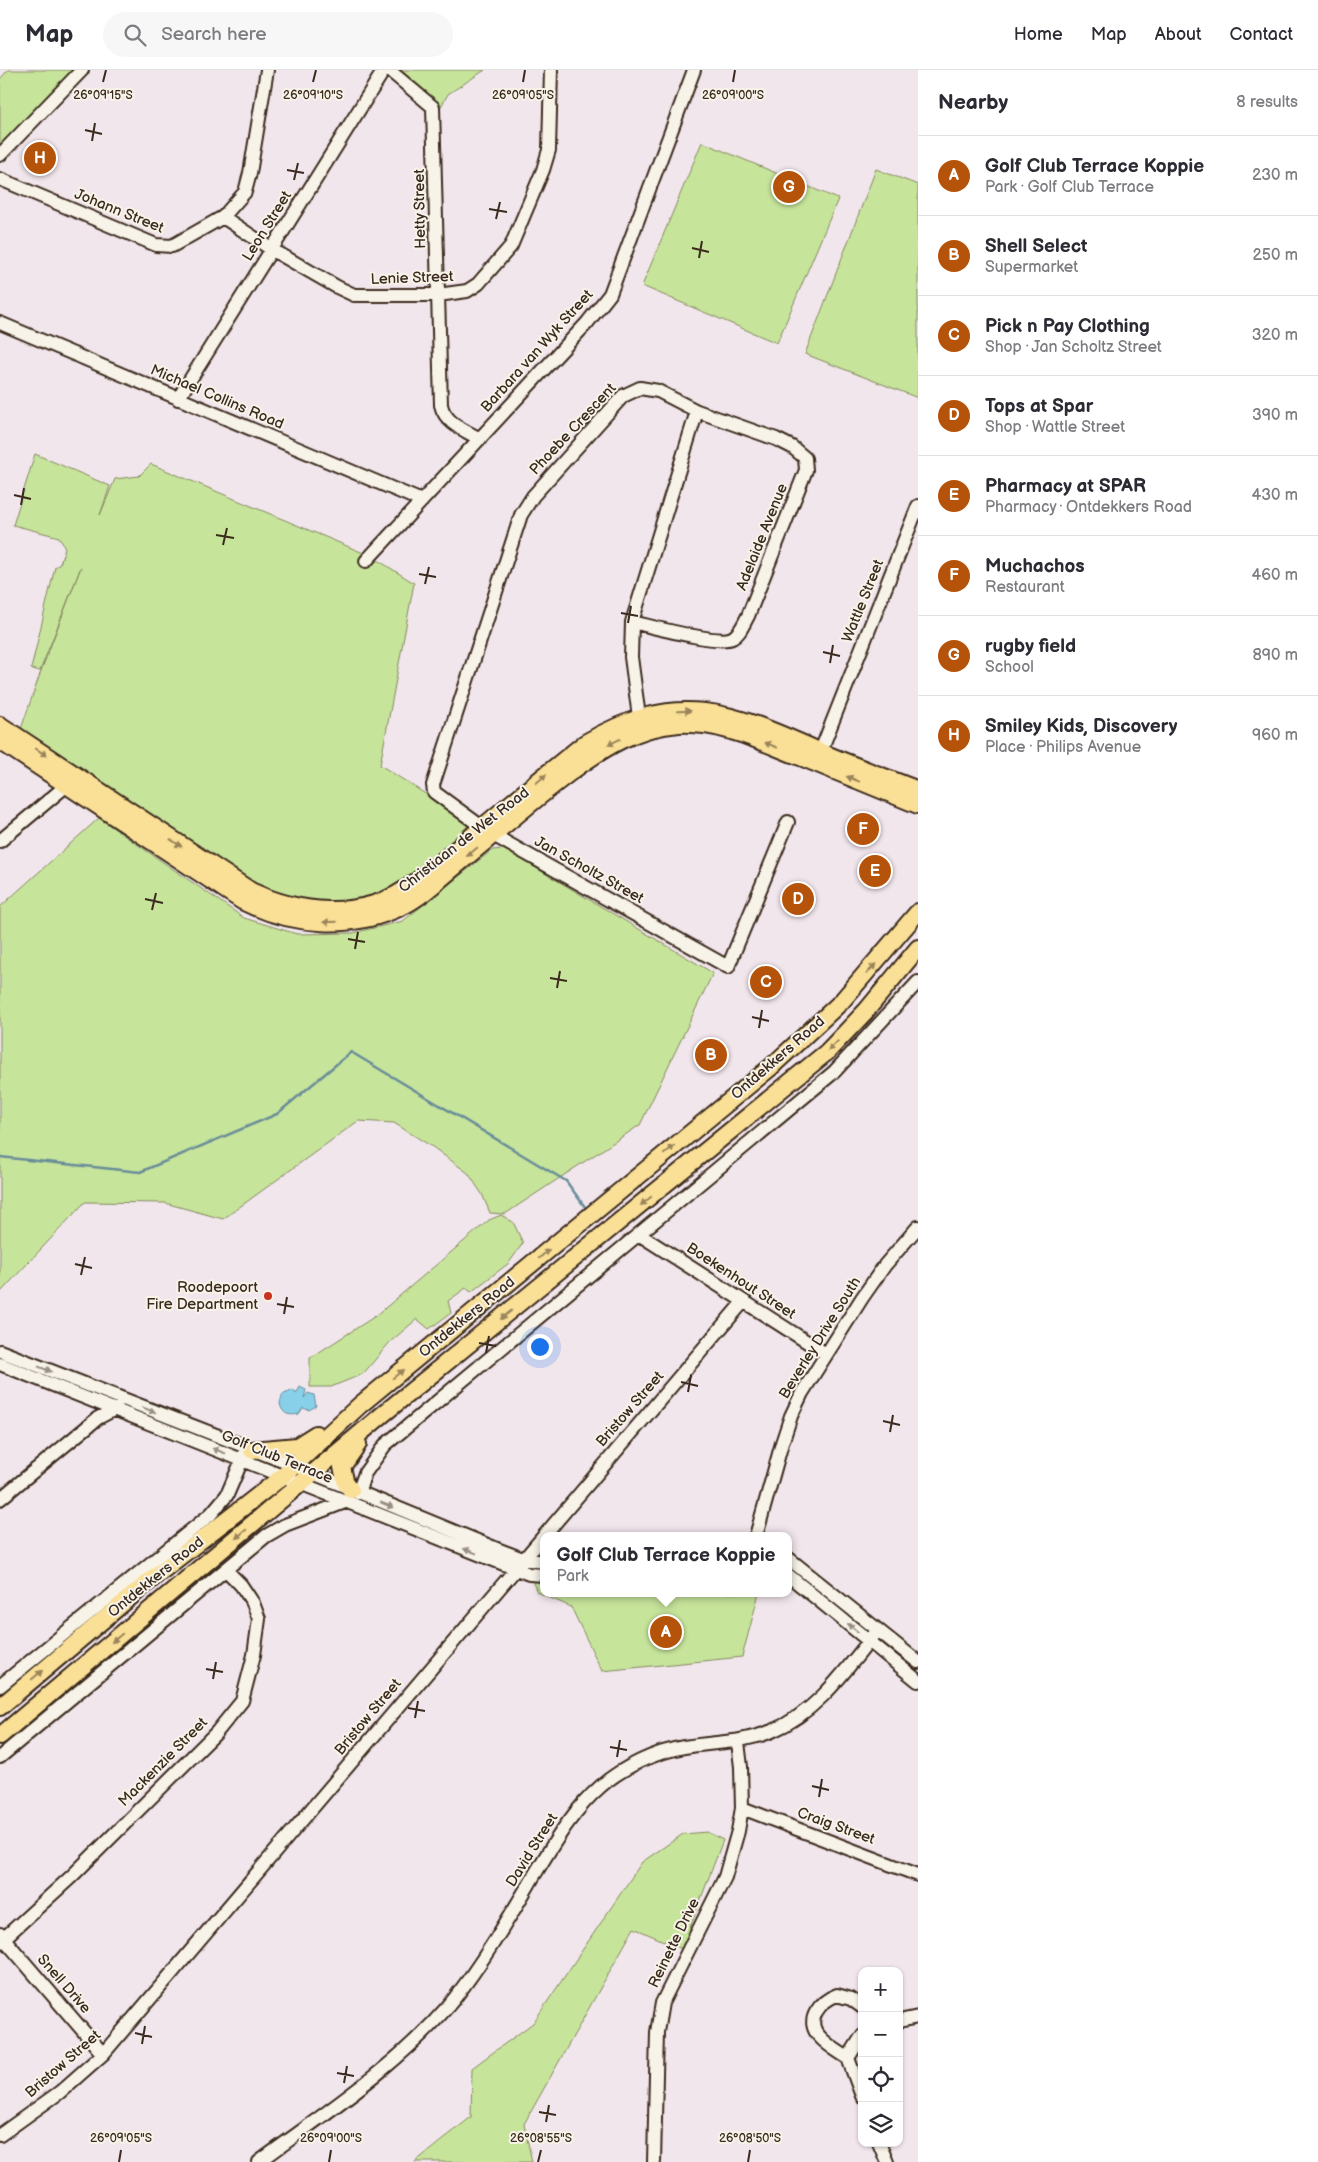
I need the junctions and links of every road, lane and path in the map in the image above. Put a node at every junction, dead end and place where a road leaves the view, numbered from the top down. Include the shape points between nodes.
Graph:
1 (82, 70) edge
2 (267, 70) edge
3 (384, 70) edge
4 (389, 70) edge
5 (551, 70) edge
6 (694, 70) edge
7 (0, 155) edge
8 (0, 178) edge
9 (223, 217) junction
10 (272, 249) junction
11 (438, 295) junction
12 (0, 323) edge
13 (178, 399) junction
14 (697, 411) junction
15 (480, 439) junction
16 (422, 501) junction
17 (918, 506) edge
18 (366, 561) dead end
19 (632, 622) junction
20 (639, 717) junction
21 (0, 726) edge
22 (0, 741) edge
23 (818, 757) junction
24 (72, 780) junction
25 (918, 790) edge
26 (439, 796) joint
27 (918, 805) edge
28 (788, 822) dead end
29 (489, 831) junction
30 (0, 841) edge
31 (918, 900) edge
32 (918, 912) edge
33 (900, 935) junction
34 (918, 948) edge
35 (918, 958) edge
36 (918, 982) edge
37 (866, 1011) junction
38 (918, 1227) edge
39 (640, 1235) junction
40 (743, 1302) junction
41 (0, 1351) edge
42 (826, 1354) junction
43 (0, 1364) edge
44 (111, 1395) junction
45 (124, 1400) junction
46 (360, 1405) junction
47 (107, 1411) junction
48 (382, 1415) junction
49 (247, 1453) junction
50 (288, 1470) junction
51 (306, 1479) junction
52 (351, 1495) junction
53 (0, 1499) edge
54 (546, 1532) edge
55 (757, 1532) edge
56 (540, 1539) edge
57 (792, 1561) edge
58 (540, 1562) edge
59 (519, 1564) junction
60 (226, 1570) junction
61 (540, 1575) edge
62 (792, 1578) edge
63 (878, 1630) junction
64 (869, 1641) junction
65 (918, 1662) edge
66 (918, 1680) edge
67 (0, 1686) edge
68 (0, 1706) edge
69 (0, 1736) edge
70 (738, 1742) junction
71 (0, 1757) edge
72 (742, 1808) junction
73 (918, 1875) edge
74 (1, 1938) edge
75 (858, 2005) edge
76 (918, 2017) edge
77 (903, 2020) edge
78 (858, 2042) edge
79 (104, 2054) junction
80 (848, 2058) junction
81 (858, 2085) edge
82 (0, 2135) edge
83 (881, 2147) edge
84 (259, 2162) edge
85 (654, 2162) edge
86 (887, 2162) edge

1 - 7 street
2 - 9 street, Johann Street via 248,183 239,201
3 - 10 street, Leon Street
4 - 11 street, Hetty Street via 433,106
5 - 11 street, Lenie Street via 547,156 518,234 503,258 478,284 461,293
6 - 15 street, Barbara van Wyk Street via 610,294
8 - 9 street, Johann Street via 160,246 172,246
9 - 10 street, Lenie Street
10 - 11 street, Lenie Street via 354,295
10 - 13 street, Leon Street
11 - 15 street, Hetty Street via 442,411 449,420
12 - 13 street, Michael Collins Road
13 - 16 street, Michael Collins Road
14 - 19 street
14 - 19 street, Adelaide Avenue via 792,447 805,458 806,470 748,616 737,634 731,639 712,639
14 - 26 street, Phoebe Crescent via 654,390 640,388 630,391 526,506 517,525 433,785
15 - 16 street, Barbara van Wyk Street
16 - 18 street, Barbara van Wyk Street
17 - 23 street, Wattle Street
19 - 20 street via 631,657
20 -> 23 main road, Christiaan de Wet Road via 674,711 715,712 757,723
29 -> 20 main road, Christiaan de Wet Road via 585,743
21 -> 24 main road, Christiaan de Wet Road
22 - 24 main road, Christiaan de Wet Road
23 - 25 main road, Christiaan de Wet Road
27 -> 23 main road, Christiaan de Wet Road
23 -> 29 main road, Christiaan de Wet Road via 723,727 677,724 649,729 606,746
24 - 29 main road, Christiaan de Wet Road via 242,901 285,918 310,922 365,918 404,905 431,886
24 - 30 street
26 - 29 street, Jan Scholtz Street
28 - 29 street, Jan Scholtz Street via 728,967
31 - 33 main road
32 - 33 main road, Ontdekkers Road
46 -> 33 main road, Ontdekkers Road via 771,1067 841,1002
34 - 37 main road, Ontdekkers Road
35 - 37 main road
36 - 39 street via 834,1072
37 -> 48 main road, Ontdekkers Road via 827,1052
38 - 42 street, Beverley Drive South via 876,1278
39 - 40 street, Boekenhout Street
39 - 52 street via 385,1446
40 - 42 street, Boekenhout Street
40 - 54 street, Bristow Street
41 -> 44 street, Golf Club Terrace
42 - 55 street, Beverley Drive South via 791,1416
43 - 47 street, Golf Club Terrace
44 - 45 street, Golf Club Terrace
44 - 47 street
45 - 47 street
45 -> 49 street, Golf Club Terrace
46 - 49 main road via 297,1446
46 - 50 main road, Ontdekkers Road
49 -> 47 street, Golf Club Terrace
47 - 53 street
48 - 51 main road, Ontdekkers Road
48 - 52 main road via 344,1463 342,1472
49 - 50 street, Golf Club Terrace
49 - 67 street, Ontdekkers Road via 227,1495 212,1514
50 - 51 street, Golf Club Terrace
68 -> 50 main road, Ontdekkers Road
51 - 52 street, Golf Club Terrace
51 -> 69 main road, Ontdekkers Road
52 - 59 street, Golf Club Terrace
52 - 60 street via 272,1532
56 - 59 street, Bristow Street
57 - 63 street
58 - 59 street, Golf Club Terrace
59 - 61 street, Golf Club Terrace via 529,1574
59 - 79 street, Bristow Street
60 - 71 street
60 - 74 street, Mackenzie Street via 253,1603 258,1619 254,1656 242,1700 216,1733 72,1876
64 -> 62 street
63 - 64 street, David Street
63 - 65 street
64 - 66 street
64 - 70 street, David Street via 826,1693 798,1718 771,1732
70 - 72 street, Reinette Drive
70 - 84 street, David Street via 663,1752 639,1762 602,1785 566,1825 504,1925 441,2013 404,2052
72 - 73 street, Craig Street
72 - 85 street, Reinette Drive via 725,1877 662,2003 657,2032
74 - 79 street, Snell Drive
75 - 80 street via 837,1995 821,2004 815,2015 819,2036
76 - 77 street
78 - 80 street
79 - 82 street, Bristow Street via 60,2092
80 - 81 street
83 - 86 street

